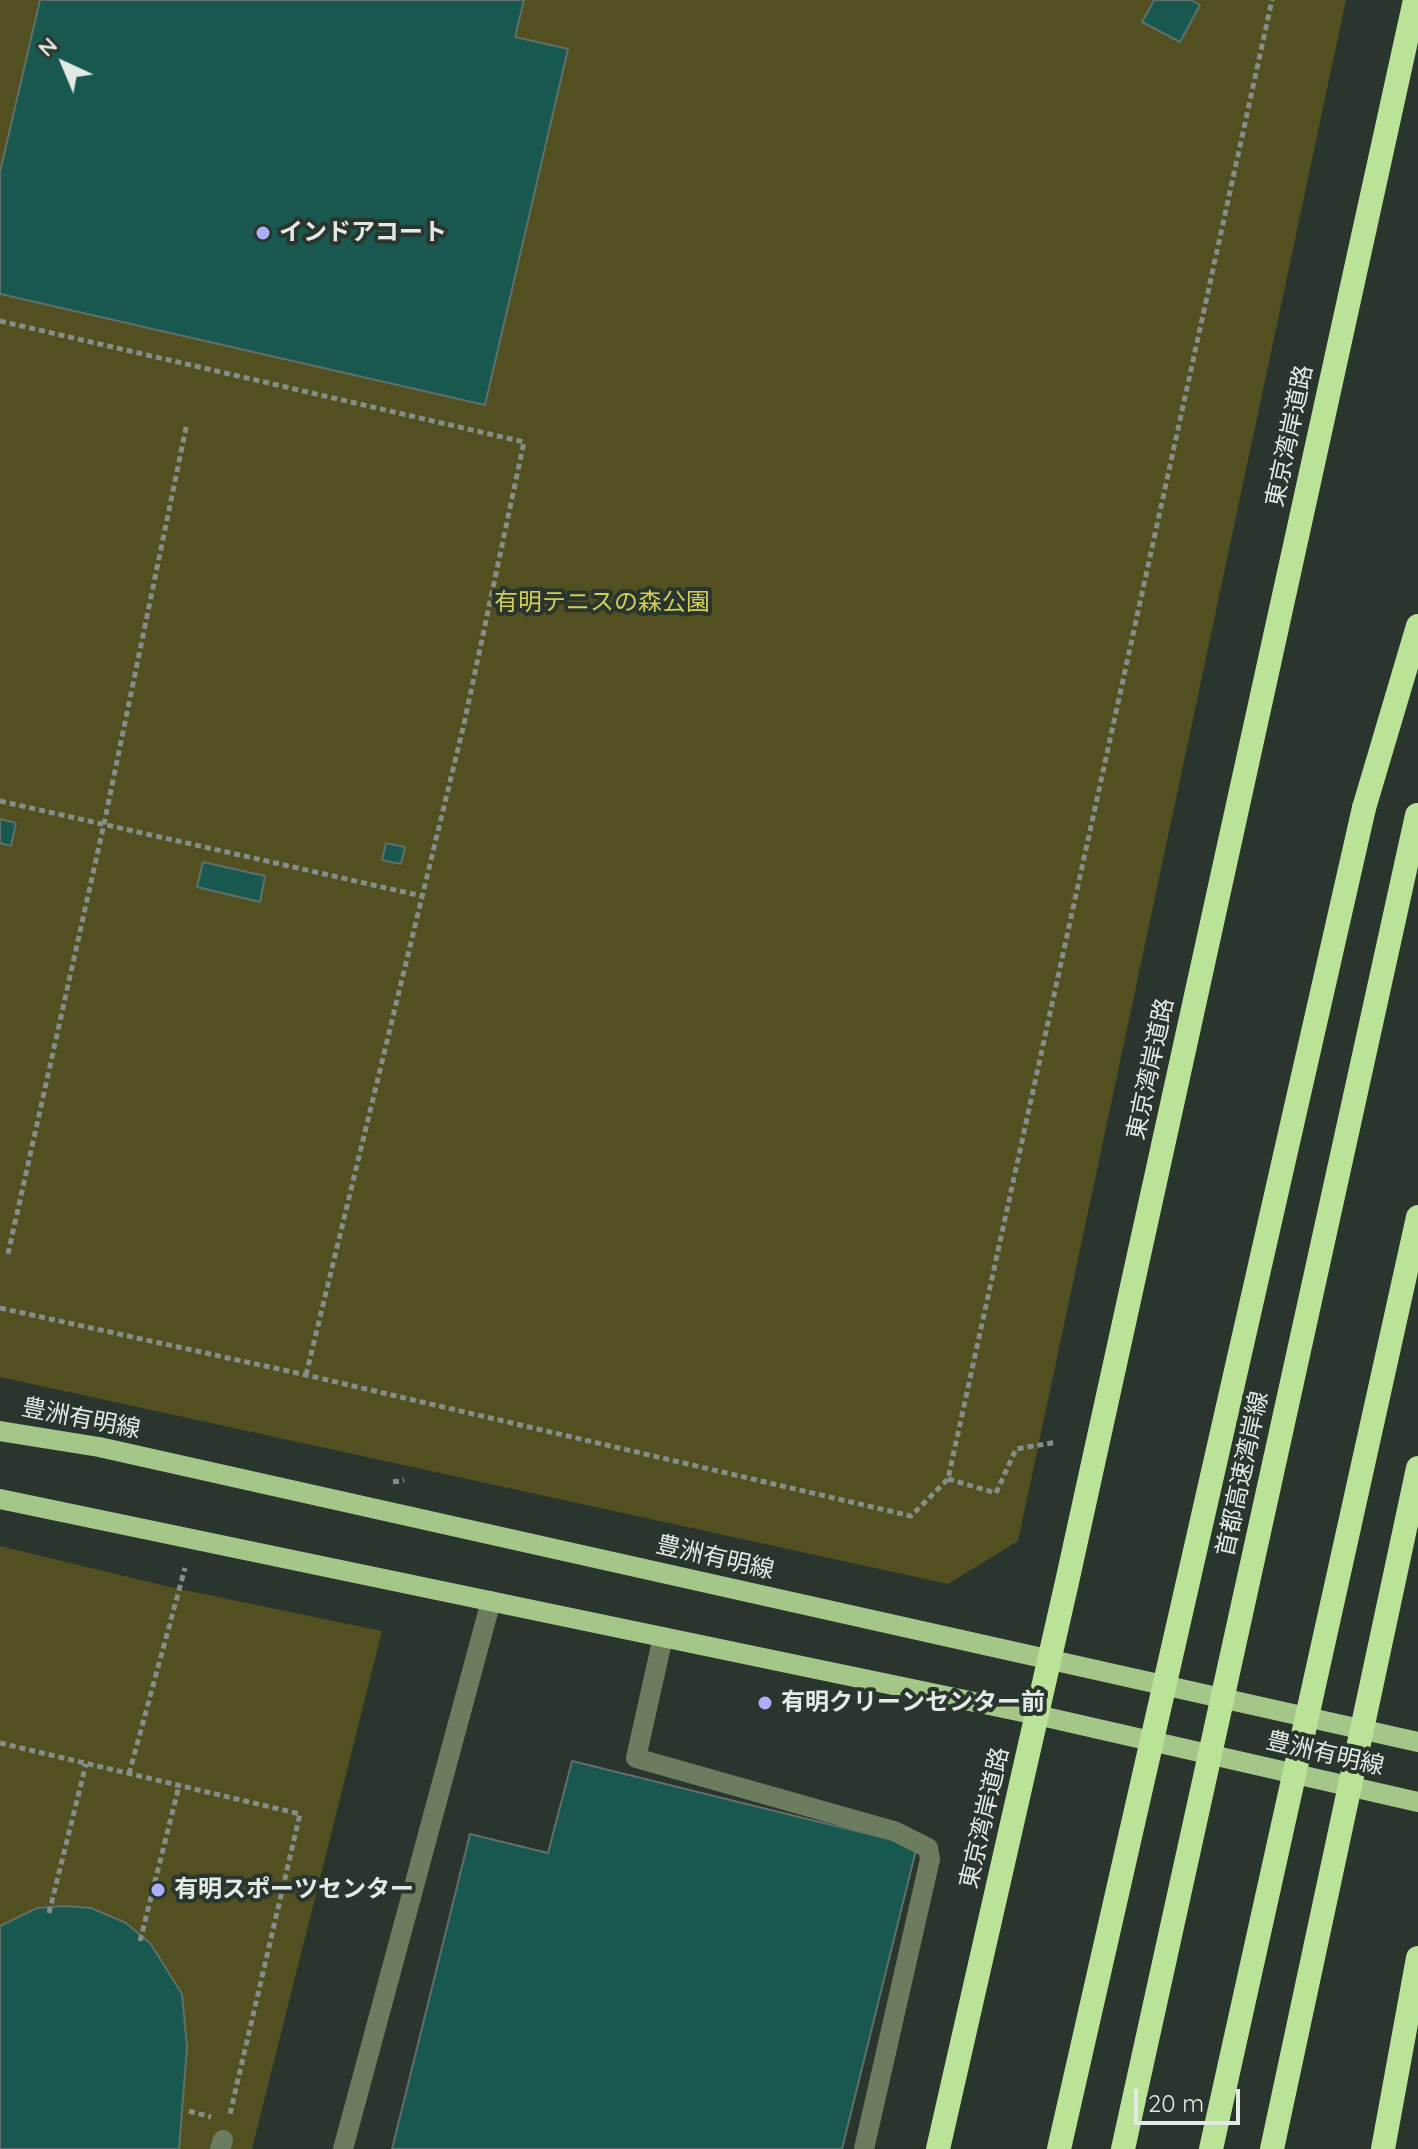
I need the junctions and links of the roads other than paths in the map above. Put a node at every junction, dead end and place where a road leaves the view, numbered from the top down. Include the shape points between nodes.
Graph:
1 (1415, 0) edge
2 (1418, 626) edge
3 (1418, 812) edge
4 (1418, 1217) edge
5 (0, 1431) edge
6 (1418, 1468) edge
7 (0, 1499) edge
8 (491, 1601) junction
9 (663, 1637) junction
10 (1049, 1660) junction
11 (1037, 1715) junction
12 (1418, 1742) edge
13 (1418, 1802) edge
14 (1418, 1958) edge
15 (343, 2149) edge
16 (864, 2149) edge
17 (938, 2149) edge
18 (1059, 2149) edge
19 (1123, 2149) edge
20 (1211, 2149) edge
21 (1272, 2149) edge
22 (1383, 2149) edge

1 - 10 highway, 東京湾岸道路
2 - 18 highway, bridge via 1364,808
3 - 19 highway, 首都高速湾岸線, bridge
4 - 20 highway, bridge
5 - 10 main road, 豊洲有明線 via 99,1447
6 - 21 highway, bridge
7 - 8 main road, 豊洲有明線
8 - 9 main road, 豊洲有明線
8 - 15 lane
9 - 11 main road, 豊洲有明線
9 - 16 lane via 636,1758 894,1831 928,1848 930,1859
10 - 11 highway, 東京湾岸道路
10 - 12 main road, 豊洲有明線
11 - 13 main road, 豊洲有明線
11 - 17 highway, 東京湾岸道路
14 - 22 highway

